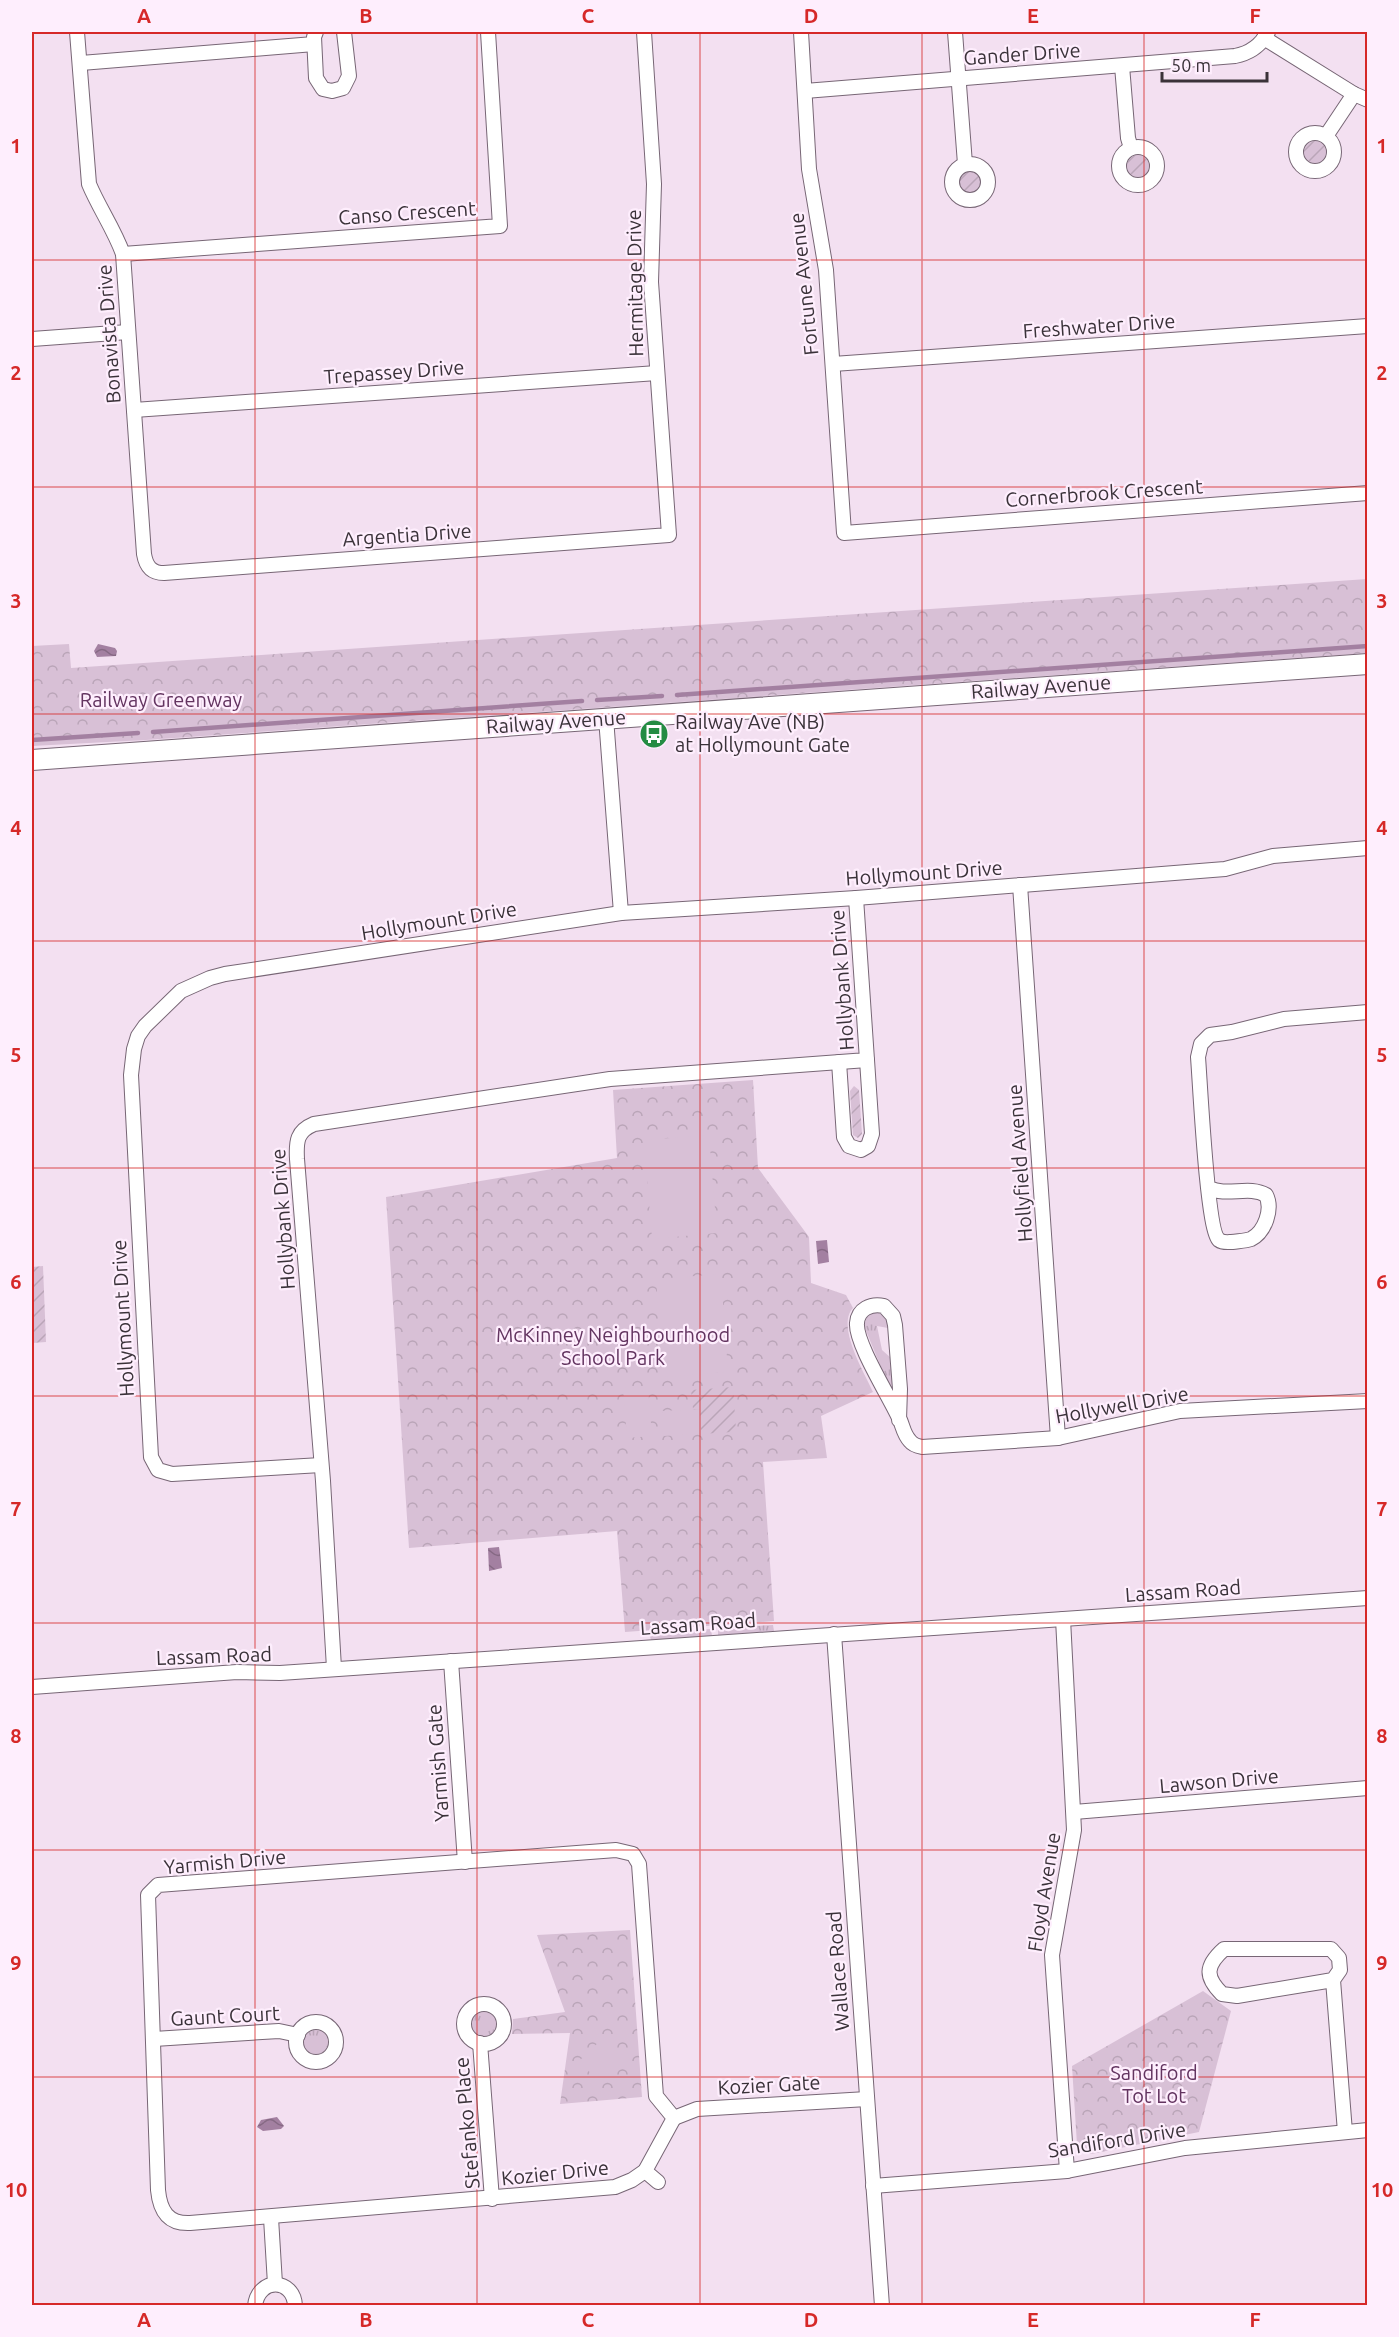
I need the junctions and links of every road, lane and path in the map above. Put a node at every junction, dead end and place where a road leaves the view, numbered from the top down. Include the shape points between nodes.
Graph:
1 (77, 32) edge
2 (344, 32) edge
3 (488, 32) edge
4 (644, 32) edge
5 (801, 32) edge
6 (956, 32) edge
7 (1266, 35) edge
8 (315, 38) edge
9 (81, 63) junction
10 (1122, 66) junction
11 (958, 78) junction
12 (805, 91) junction
13 (1354, 94) junction
14 (1368, 100) edge
15 (1326, 136) dead end
16 (1131, 148) dead end
17 (965, 164) dead end
18 (123, 254) junction
19 (1368, 326) edge
20 (128, 332) junction
21 (32, 339) edge
22 (833, 364) junction
23 (657, 373) junction
24 (134, 410) junction
25 (1368, 493) edge
26 (844, 533) joint
27 (669, 534) joint
28 (150, 568) joint
29 (1368, 664) edge
30 (606, 718) junction
31 (32, 760) edge
32 (1368, 849) edge
33 (1020, 885) junction
34 (856, 898) junction
35 (621, 913) junction
36 (1368, 1012) edge
37 (867, 1060) junction
38 (839, 1062) junction
39 (1209, 1188) junction
40 (1368, 1401) edge
41 (900, 1420) junction
42 (1058, 1438) junction
43 (321, 1465) junction
44 (1368, 1598) edge
45 (1063, 1619) junction
46 (834, 1634) junction
47 (451, 1660) junction
48 (334, 1668) junction
49 (32, 1687) edge
50 (1368, 1788) edge
51 (1074, 1812) junction
52 (465, 1862) junction
53 (1333, 1980) junction
54 (298, 2035) dead end
55 (154, 2039) junction
56 (480, 2043) dead end
57 (867, 2099) junction
58 (674, 2118) junction
59 (1368, 2130) edge
60 (1345, 2132) junction
61 (645, 2171) junction
62 (1067, 2171) junction
63 (658, 2182) dead end
64 (873, 2186) junction
65 (492, 2199) junction
66 (169, 2218) joint
67 (271, 2218) junction
68 (275, 2284) junction
69 (255, 2306) edge
70 (295, 2306) edge
71 (882, 2306) edge

1 - 9 street, Bonavista Drive
2 - 8 street via 349,76 338,91 328,91 318,82
3 - 18 street, Canso Crescent via 500,226
4 - 23 street, Hermitage Drive via 654,184 651,282
5 - 12 street, Fortune Avenue
6 - 11 street
7 - 10 street, Gander Drive via 1244,54
7 - 13 street
8 - 9 street
9 - 18 street, Bonavista Drive via 89,184
10 - 11 street, Gander Drive
10 - 16 street
11 - 12 street, Gander Drive
11 - 17 street
12 - 22 street, Fortune Avenue via 809,169 826,270
13 - 14 street
13 - 15 street
18 - 20 street, Bonavista Drive
19 - 22 street, Freshwater Drive
20 - 21 street
20 - 24 street, Bonavista Drive
22 - 26 street, Fortune Avenue
23 - 24 street, Trepassey Drive
23 - 27 street, Hermitage Drive
24 - 28 street, Bonavista Drive via 144,554
25 - 26 street, Cornerbrook Crescent
27 - 28 street, Argentia Drive via 164,573
29 - 30 main road, Railway Avenue
30 - 31 main road, Railway Avenue
30 - 35 street
32 - 33 street, Hollymount Drive via 1273,856 1225,869
33 - 34 street, Hollymount Drive
33 - 42 street, Hollyfield Avenue
34 - 35 street, Hollymount Drive
34 - 37 street, Hollybank Drive
35 - 43 street, Hollymount Drive via 210,978 181,991 138,1036 130,1091 149,1439 156,1472
36 - 39 street via 1284,1019 1209,1035 1203,1040 1198,1057
37 - 38 street, Hollybank Drive
37 - 38 street, Hollybank Drive via 872,1134 868,1146 861,1150 849,1146 844,1137
38 - 43 street, Hollybank Drive via 610,1079 306,1127 300,1132 297,1147
39 - 39 street via 1212,1226 1218,1239 1245,1241 1256,1235 1268,1213 1266,1195
40 - 42 street, Hollywell Drive via 1180,1412
41 - 41 street, Hollywell Drive via 896,1325 884,1306 871,1306 858,1316 857,1329 884,1394
41 - 42 street, Hollywell Drive via 910,1441 922,1447
43 - 48 street, Hollybank Drive
44 - 45 street, Lassam Road
45 - 46 street, Lassam Road
45 - 51 street, Floyd Avenue
46 - 47 street, Lassam Road
46 - 57 street, Wallace Road
47 - 48 street, Lassam Road
47 - 52 street, Yarmish Gate
48 - 49 street, Lassam Road
50 - 51 street, Lawson Drive
51 - 62 street, Floyd Avenue via 1052,1955
52 - 55 street, Yarmish Drive via 158,1885 148,1895
52 - 58 street, Yarmish Drive via 616,1851 633,1854 639,1864 656,2096
53 - 53 street via 1340,1970 1339,1958 1331,1949 1224,1949 1214,1958 1209,1971 1211,1983 1222,1994
53 - 60 street
54 - 55 street, Gaunt Court via 279,2031
55 - 66 street, Yarmish Drive via 158,2190 160,2204
56 - 65 street, Stefanko Place
57 - 58 street, Kozier Gate via 698,2109
57 - 64 street, Wallace Road
58 - 61 street
59 - 60 street, Sandiford Drive
60 - 62 street, Sandiford Drive via 1185,2148
61 - 63 street
61 - 65 street, Kozier Drive via 615,2187
62 - 64 street, Sandiford Drive
64 - 71 street, Wallace Road
65 - 67 street, Kozier Drive
66 - 67 street, Kozier Drive via 190,2223
67 - 68 street
68 - 69 street via 259,2292
68 - 70 street via 288,2289

